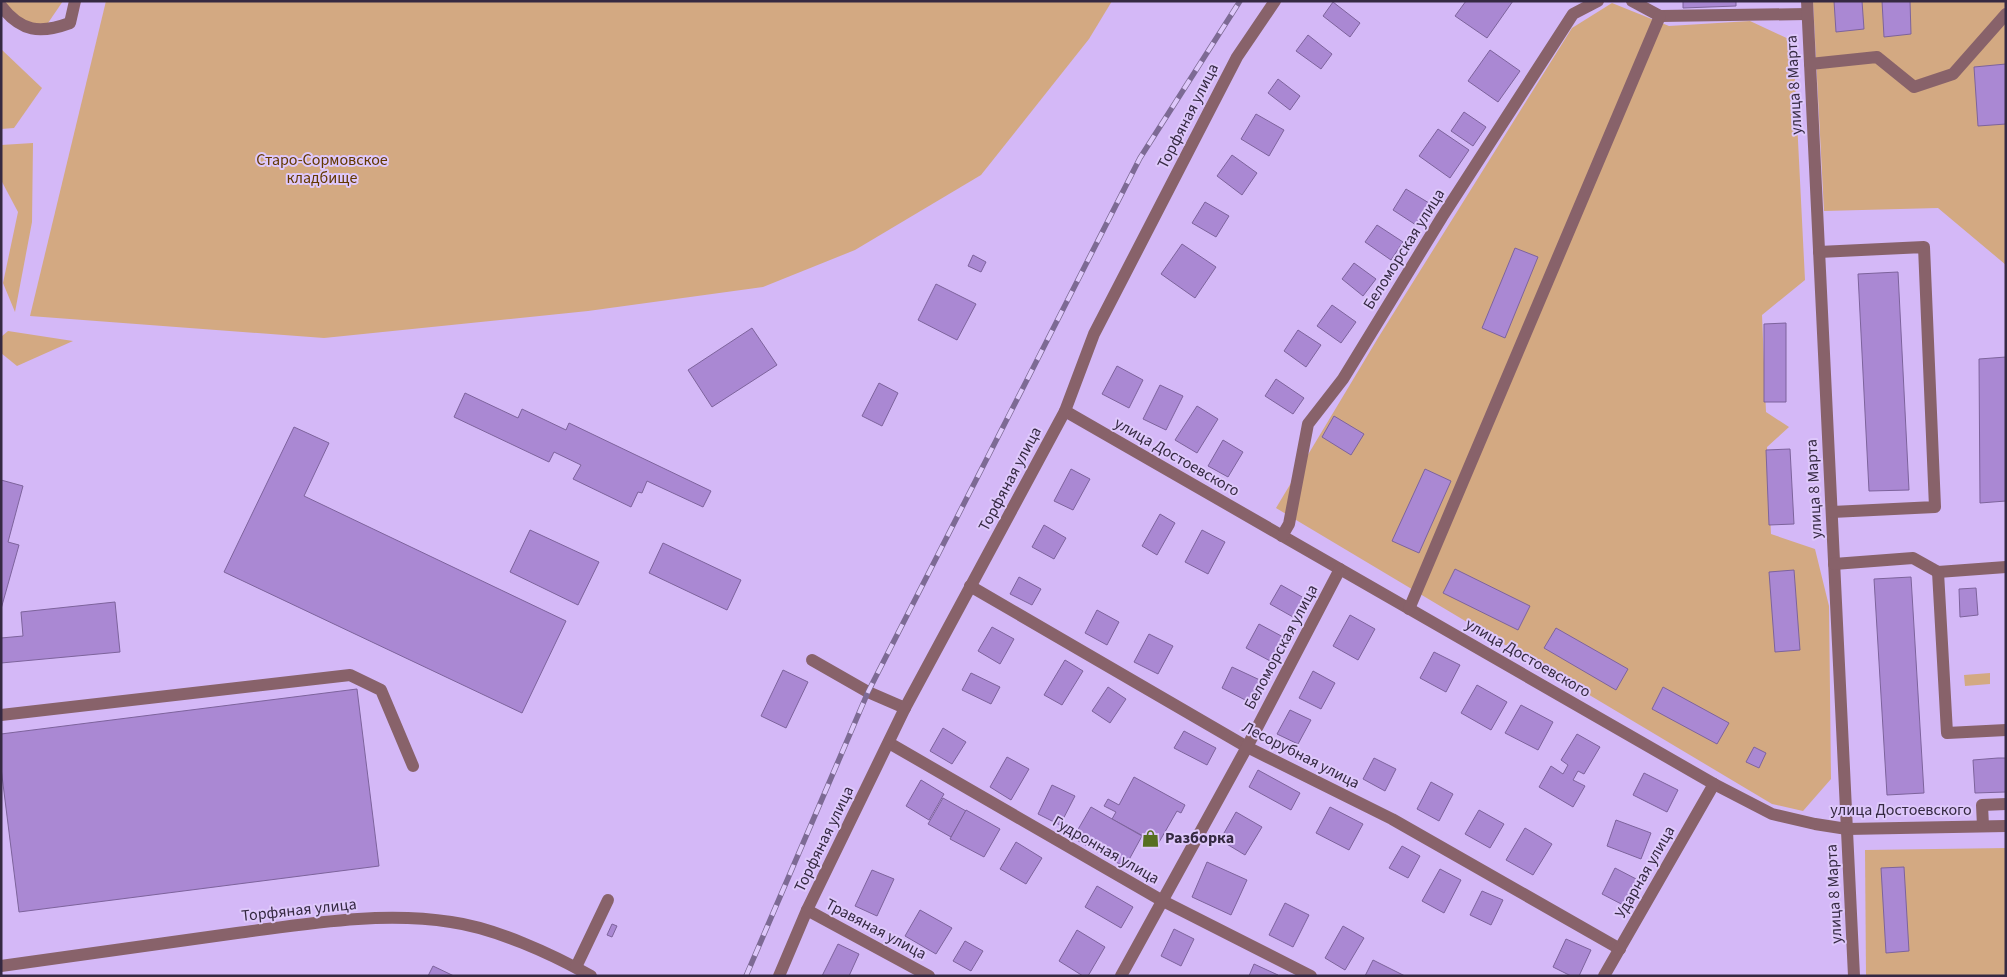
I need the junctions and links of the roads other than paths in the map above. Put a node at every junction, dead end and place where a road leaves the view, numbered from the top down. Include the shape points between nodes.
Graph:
1 (75, 1) edge
2 (1275, 1) edge
3 (1598, 1) edge
4 (1632, 1) edge
5 (1, 6) edge
6 (1807, 8) edge
7 (2006, 14) edge
8 (1660, 16) junction
9 (1810, 64) junction
10 (1819, 252) junction
11 (1065, 411) junction
12 (1832, 512) junction
13 (1282, 536) junction
14 (1834, 564) junction
15 (2006, 567) edge
16 (1340, 569) junction
17 (1938, 572) junction
18 (970, 586) junction
19 (1409, 609) junction
20 (812, 660) dead end
21 (905, 708) junction
22 (1, 715) edge
23 (2006, 730) edge
24 (889, 743) junction
25 (1247, 747) junction
26 (413, 766) dead end
27 (1714, 784) junction
28 (2006, 804) edge
29 (1983, 826) junction
30 (2006, 826) edge
31 (1847, 829) junction
32 (608, 900) dead end
33 (1161, 900) junction
34 (807, 910) junction
35 (1620, 949) junction
36 (1, 966) edge
37 (576, 967) junction
38 (591, 976) edge
39 (779, 976) edge
40 (929, 976) edge
41 (1121, 976) edge
42 (1311, 976) edge
43 (1604, 976) edge
44 (1854, 976) edge

1 - 5 street via 70,23 53,30 18,24
2 - 11 street, Торфяная улица via 1237,57 1094,334
3 - 13 street, Беломорская улица via 1573,14 1442,217 1343,380 1308,424 1289,524
4 - 8 street
6 - 8 street
6 - 9 street, улица 8 Марта
7 - 9 street via 1953,74 1914,87 1877,58
8 - 19 street
9 - 10 street, улица 8 Марта
10 - 12 street, улица 8 Марта
10 - 12 street via 1924,247 1935,507
11 - 13 street, улица Достоевского
11 - 18 street, Торфяная улица
12 - 14 street, улица 8 Марта
13 - 16 street, улица Достоевского
14 - 17 street via 1913,558
14 - 31 street, улица 8 Марта
15 - 17 street
16 - 19 street, улица Достоевского
16 - 25 street, Беломорская улица
17 - 23 street via 1947,733
18 - 21 street, Торфяная улица
18 - 25 street, Лесорубная улица
19 - 27 street, улица Достоевского
20 - 21 street via 868,692
21 - 24 street, Торфяная улица
22 - 26 street via 350,675 381,690
24 - 33 street, Гудронная улица
24 - 34 street, Торфяная улица
25 - 33 street, Беломорская улица
25 - 35 street, Лесорубная улица via 1392,819
27 - 31 street, улица Достоевского via 1772,814
27 - 35 street, Ударная улица
28 - 29 street via 1982,805
29 - 30 street, улица Достоевского
29 - 31 street, улица Достоевского
31 - 44 street, улица 8 Марта
32 - 37 street
33 - 41 street, Беломорская улица
33 - 42 street, Гудронная улица
34 - 39 street, Торфяная улица
34 - 40 street, Травяная улица
35 - 43 street, Ударная улица
36 - 37 street, Торфяная улица via 318,922 391,917 451,922 485,930
37 - 38 street, Торфяная улица

